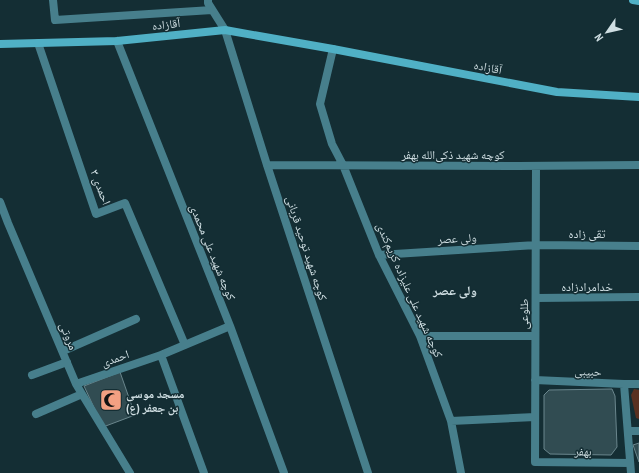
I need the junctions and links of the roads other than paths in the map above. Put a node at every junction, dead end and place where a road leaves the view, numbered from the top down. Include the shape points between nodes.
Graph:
1 (53, 0) edge
2 (208, 0) edge
3 (634, 0) edge
4 (639, 2) edge
5 (212, 10) junction
6 (225, 30) junction
7 (117, 41) junction
8 (38, 43) junction
9 (0, 44) edge
10 (333, 49) junction
11 (639, 97) edge
12 (267, 165) junction
13 (343, 165) junction
14 (639, 165) edge
15 (536, 166) junction
16 (0, 202) edge
17 (536, 245) junction
18 (639, 246) edge
19 (379, 255) junction
20 (639, 297) edge
21 (536, 298) junction
22 (136, 319) dead end
23 (230, 326) junction
24 (420, 336) junction
25 (535, 336) junction
26 (184, 345) junction
27 (63, 351) junction
28 (160, 355) junction
29 (67, 362) junction
30 (32, 375) dead end
31 (535, 380) junction
32 (76, 384) junction
33 (624, 384) junction
34 (639, 384) edge
35 (82, 394) junction
36 (36, 414) dead end
37 (535, 417) junction
38 (451, 421) junction
39 (628, 431) junction
40 (639, 431) edge
41 (535, 462) joint
42 (630, 464) junction
43 (130, 473) edge
44 (204, 473) edge
45 (284, 473) edge
46 (368, 473) edge
47 (461, 473) edge
48 (631, 473) edge

1 - 5 street via 55,20
2 - 5 street, کوچه شهید توحید قربانی
3 - 4 street
5 - 6 street, کوچه شهید توحید قربانی
6 - 7 street, آقازاده
6 - 10 street, آقازاده
6 - 12 street, کوچه شهید توحید قربانی
7 - 8 street, آقازاده
7 - 23 street, کوچه شهید علی محمدی
8 - 9 street, آقازاده
8 - 26 street, احمدی ۳ via 96,214 125,203
10 - 11 street, آقازاده via 557,92
10 - 13 street via 320,104 332,144
12 - 13 street, کوچه شهید ذکی‌الله بهفر
12 - 46 street, کوچه شهید توحید قربانی
13 - 15 street, کوچه شهید ذکی‌الله بهفر
13 - 19 street, کوچه شهید علی علیزاده کریم‌کندی
14 - 15 street, کوچه شهید ذکی‌الله بهفر
15 - 17 street, طلوعی
16 - 27 street, مروتی
17 - 18 street, تقی زاده
17 - 19 street, ولی عصر
17 - 21 street, طلوعی
19 - 24 street, کوچه شهید علی علیزاده کریم‌کندی
20 - 21 street, خدامرادزاده
21 - 25 street, طلوعی
22 - 27 street
23 - 26 street, احمدی
23 - 45 street, کوچه شهید علی محمدی
24 - 25 street
24 - 38 street, کوچه شهید علی علیزاده کریم‌کندی
25 - 31 street, طلوعی
26 - 28 street, احمدی
27 - 29 street, مروتی
28 - 32 street, احمدی
28 - 44 street
29 - 30 street
29 - 32 street, مروتی
31 - 33 street, حبیبی
31 - 37 street, طلوعی
32 - 35 street, مروتی
33 - 34 street, حبیبی
33 - 39 street
35 - 36 street
35 - 43 street, مروتی
37 - 38 street
37 - 41 street, طلوعی
38 - 47 street, کوچه شهید علی علیزاده کریم‌کندی
39 - 40 street
39 - 42 street
41 - 42 street, بهفر
42 - 48 street

